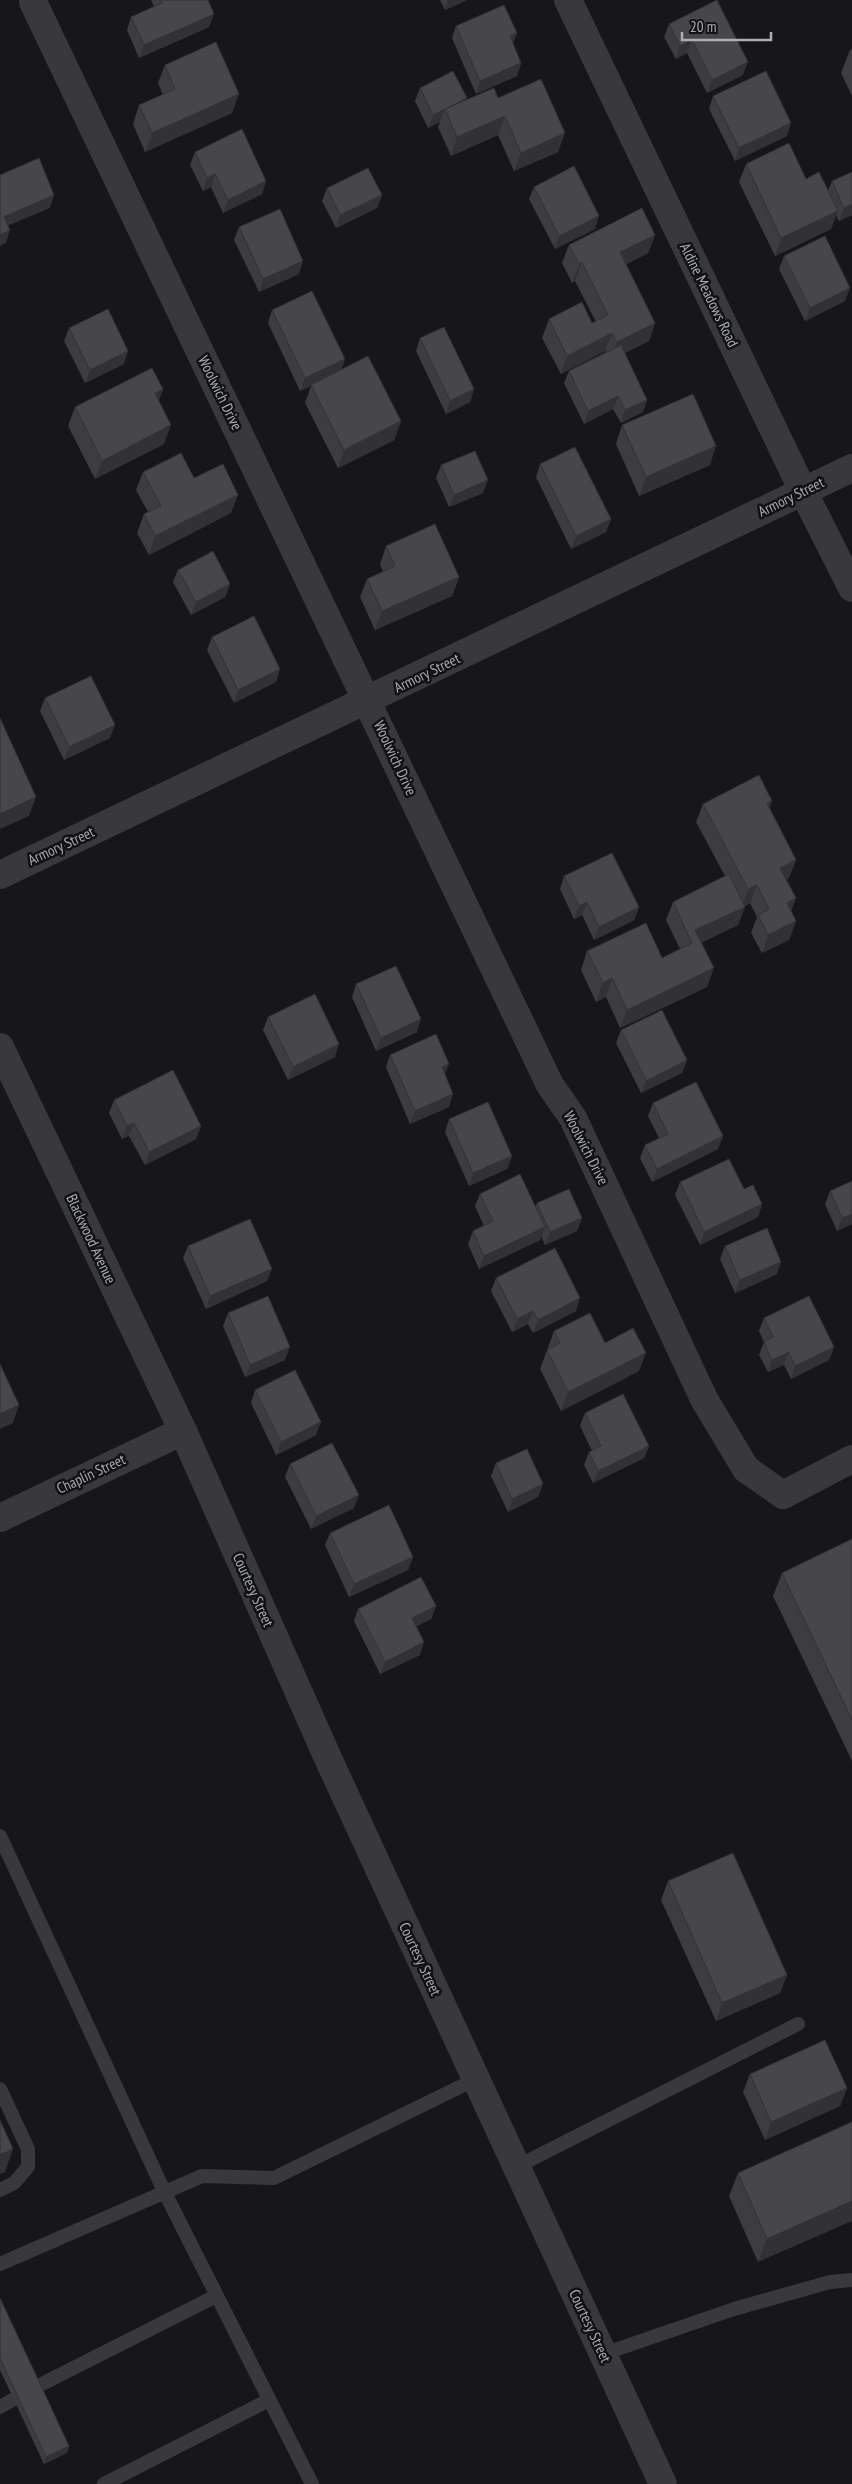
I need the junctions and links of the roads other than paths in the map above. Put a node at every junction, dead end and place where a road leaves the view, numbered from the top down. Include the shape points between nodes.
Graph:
1 (568, 0) edge
2 (33, 2) dead end
3 (852, 468) edge
4 (803, 491) junction
5 (852, 588) edge
6 (367, 701) junction
7 (0, 875) edge
8 (0, 1046) edge
9 (182, 1431) junction
10 (852, 1459) edge
11 (0, 1518) edge
12 (0, 1836) edge
13 (5, 1862) edge
14 (798, 2024) dead end
15 (476, 2079) junction
16 (0, 2089) edge
17 (516, 2167) junction
18 (0, 2190) edge
19 (164, 2191) junction
20 (0, 2264) edge
21 (852, 2280) edge
22 (216, 2296) junction
23 (603, 2354) junction
24 (36, 2387) edge
25 (14, 2399) edge
26 (269, 2400) junction
27 (0, 2407) edge
28 (104, 2484) edge
29 (312, 2484) edge
30 (663, 2484) edge

1 - 4 street, Aldine Meadows Road
2 - 6 street, Woolwich Drive
3 - 4 street, Armory Street
4 - 5 street, Aldine Meadows Road
4 - 6 street, Armory Street
6 - 7 street, Armory Street
6 - 10 street, Woolwich Drive via 550,1085 573,1118 704,1399 746,1469 783,1495
8 - 9 street, Blackwood Avenue
9 - 11 street, Chaplin Street
9 - 15 street, Courtesy Street
12 - 13 lane
13 - 19 lane
14 - 17 lane
15 - 17 street, Courtesy Street
15 - 19 lane via 274,2178 202,2176
16 - 18 lane via 28,2149 28,2167 14,2183
17 - 23 street, Courtesy Street
19 - 20 lane
19 - 22 lane
21 - 23 lane via 830,2282 734,2310
22 - 24 lane
22 - 26 lane
23 - 30 street, Courtesy Street
25 - 27 lane
26 - 28 lane
26 - 29 lane

